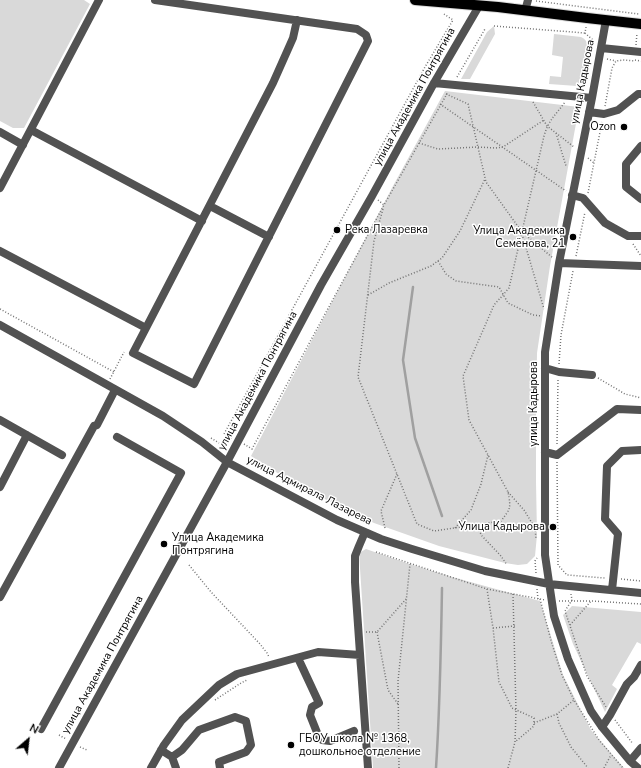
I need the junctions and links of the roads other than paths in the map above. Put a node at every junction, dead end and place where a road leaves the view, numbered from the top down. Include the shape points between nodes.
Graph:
1 (100, 0) edge
2 (155, 0) edge
3 (415, 0) edge
4 (527, 4) edge
5 (479, 6) junction
6 (640, 19) edge
7 (297, 20) junction
8 (606, 20) junction
9 (601, 48) junction
10 (638, 52) edge
11 (434, 83) junction
12 (641, 94) edge
13 (592, 98) junction
14 (589, 112) junction
15 (31, 130) junction
16 (0, 132) edge
17 (23, 145) junction
18 (641, 146) edge
19 (0, 188) edge
20 (572, 195) junction
21 (641, 199) edge
22 (210, 206) junction
23 (202, 221) junction
24 (641, 236) edge
25 (268, 237) junction
26 (0, 251) edge
27 (559, 263) junction
28 (641, 266) edge
29 (0, 325) edge
30 (146, 328) junction
31 (545, 368) junction
32 (592, 375) road end
33 (115, 390) junction
34 (641, 410) edge
35 (0, 420) edge
36 (27, 435) junction
37 (117, 437) dead end
38 (641, 450) edge
39 (545, 452) junction
40 (62, 455) dead end
41 (228, 462) junction
42 (0, 487) edge
43 (365, 532) junction
44 (549, 584) junction
45 (612, 590) junction
46 (641, 593) edge
47 (0, 597) edge
48 (360, 656) junction
49 (298, 658) junction
50 (641, 665) edge
51 (602, 726) junction
52 (41, 729) dead end
53 (354, 731) dead end
54 (640, 749) edge
55 (161, 750) junction
56 (172, 757) junction
57 (630, 761) junction
58 (59, 768) edge
59 (152, 768) edge
60 (176, 768) edge
61 (220, 768) edge
62 (368, 768) edge
63 (638, 768) edge

1 - 15 street
2 - 7 street
3 - 5 main road
4 - 5 main road
4 - 8 main road
5 - 11 street, улица Академика Понтрягина
6 - 8 main road
7 - 22 street via 293,38 273,84
7 - 25 street via 357,29 366,35 368,41
8 - 9 street, улица Кадырова
9 - 10 street
9 - 13 street, улица Кадырова
11 - 13 street
11 - 41 street, улица Академика Понтрягина via 321,285
12 - 14 street via 618,110 604,114
13 - 14 street, улица Кадырова
14 - 20 street, улица Кадырова
15 - 17 street
15 - 23 street
16 - 17 street
17 - 19 street
18 - 21 street via 626,164 626,187
20 - 24 street via 583,198 605,223 628,236
20 - 27 street, улица Кадырова
22 - 23 street
22 - 25 street
23 - 30 street
25 - 30 street via 194,384 133,353
26 - 30 street
27 - 28 street
27 - 31 street, улица Кадырова via 545,352
29 - 33 street, улица Адмирала Лазарева
31 - 32 street
31 - 39 street, улица Кадырова
33 - 41 street, улица Адмирала Лазарева via 163,416
33 - 47 street
34 - 39 street via 617,409 557,455
35 - 36 street
36 - 40 street
36 - 42 street
37 - 52 street via 181,473
38 - 45 street via 622,451 607,466 605,519 618,534
39 - 44 street, улица Кадырова via 545,555
41 - 43 street, улица Адмирала Лазарева via 337,520
41 - 58 street, улица Академика Понтрягина
43 - 44 street, улица Адмирала Лазарева via 485,571
43 - 48 street via 355,562
44 - 45 street, улица Адмирала Лазарева
44 - 51 street, улица Кадырова via 554,616 568,659 591,711
45 - 46 street, улица Адмирала Лазарева
48 - 49 street via 318,652
48 - 62 street
49 - 53 street via 319,703 312,707 310,715 318,735 322,740 330,741
49 - 55 street via 237,674 219,685 182,720
50 - 51 street
51 - 57 street, улица Кадырова
54 - 57 street
55 - 56 street
55 - 59 street
56 - 60 street
56 - 61 street via 182,750 199,730 235,718 246,721 251,746 246,752 219,762
57 - 63 street, улица Кадырова

